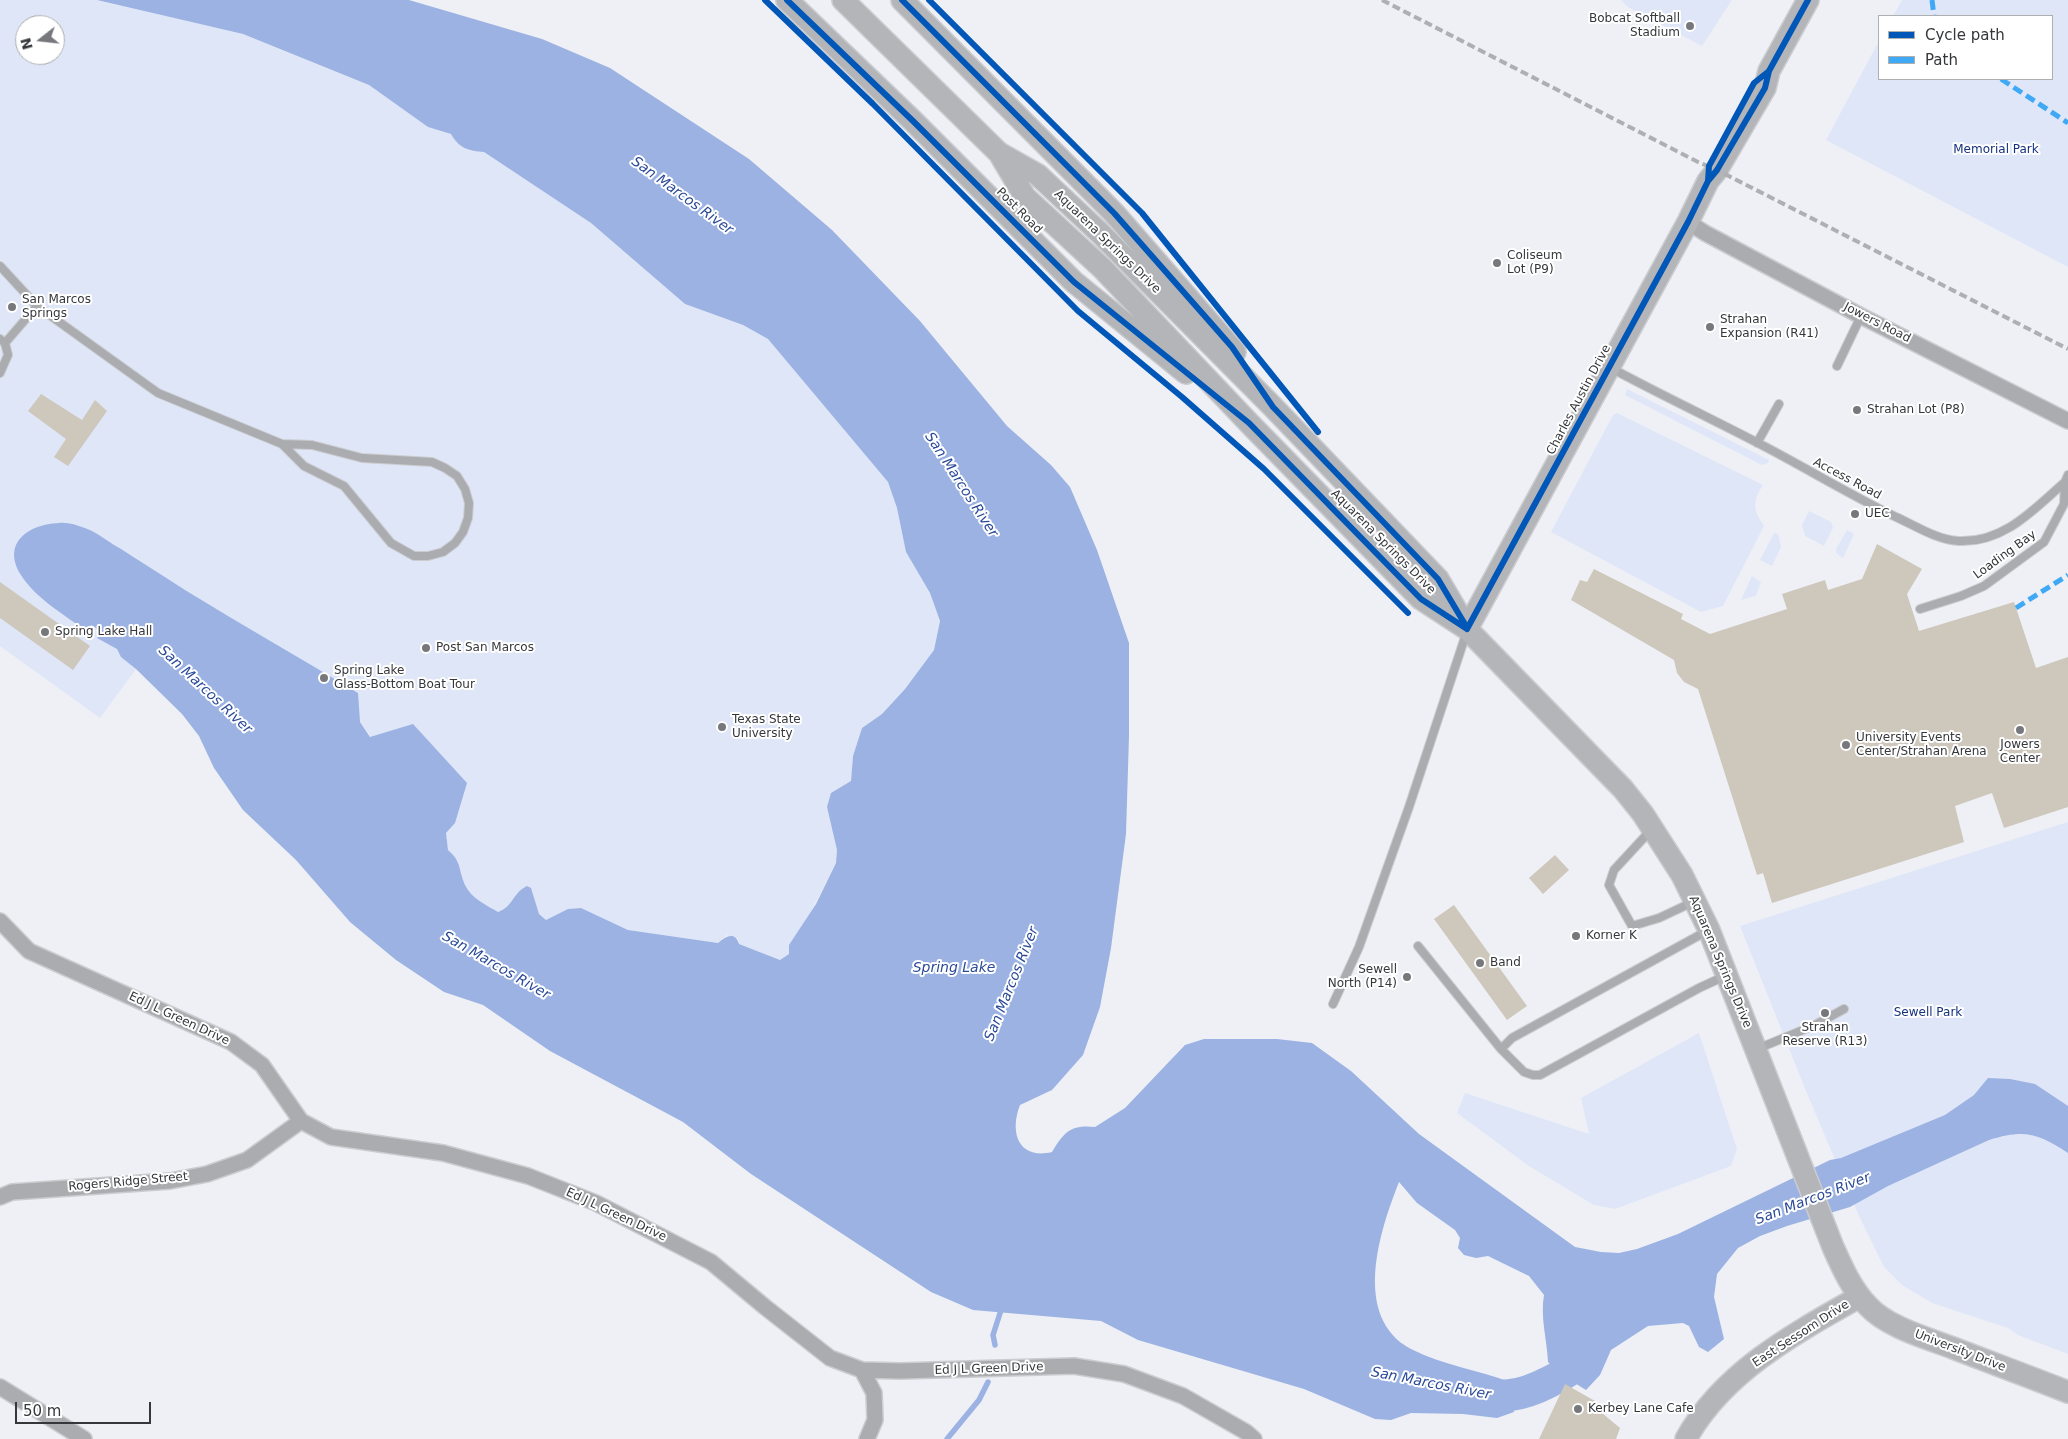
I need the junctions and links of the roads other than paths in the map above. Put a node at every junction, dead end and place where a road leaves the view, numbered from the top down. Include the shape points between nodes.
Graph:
1 (788, 0) edge
2 (843, 0) edge
3 (902, 0) edge
4 (1808, 0) edge
5 (999, 153) junction
6 (1688, 222) junction
7 (0, 266) edge
8 (37, 306) junction
9 (1861, 316) junction
10 (2, 341) edge
11 (1837, 366) dead end
12 (1610, 367) junction
13 (0, 373) edge
14 (1779, 404) dead end
15 (1273, 407) junction
16 (2068, 421) edge
17 (1249, 423) junction
18 (1758, 443) junction
19 (282, 444) junction
20 (2066, 478) edge
21 (1920, 609) dead end
22 (1467, 629) junction
23 (1652, 829) junction
24 (1695, 902) junction
25 (0, 921) edge
26 (1709, 930) junction
27 (1418, 946) dead end
28 (1727, 975) junction
29 (1333, 1004) dead end
30 (1844, 1009) dead end
31 (1501, 1049) junction
32 (1757, 1049) junction
33 (301, 1120) junction
34 (0, 1198) edge
35 (1859, 1297) junction
36 (862, 1370) junction
37 (0, 1387) edge
38 (2068, 1392) edge
39 (84, 1439) edge
40 (867, 1439) edge
41 (1254, 1439) edge
42 (1686, 1439) edge

1 - 17 main road, Post Road via 1074,282
2 - 5 main road, Aquarena Springs Drive
3 - 15 main road via 1114,213 1232,347
4 - 6 main road, Charles Austin Drive via 1769,71 1754,83 1709,166 1708,181
5 - 15 main road, Aquarena Springs Drive via 1038,175
5 - 17 main road, Aquarena Springs Drive via 1025,197 1103,269
6 - 9 street, Jowers Road
6 - 12 main road, Charles Austin Drive
7 - 8 lane
8 - 10 lane
8 - 19 lane via 158,393
9 - 11 lane
9 - 16 street, Jowers Road
10 - 13 lane via 8,355
12 - 18 lane, Access Road
12 - 22 main road, Charles Austin Drive
14 - 18 lane
15 - 22 main road, Aquarena Springs Drive via 1438,579
17 - 22 main road, Aquarena Springs Drive via 1421,598
18 - 20 lane, Access Road via 1862,501 1930,534 1959,541 1985,538 2005,531
19 - 19 lane via 304,466 344,486 391,543 414,556 443,552 463,532 469,503 456,476 445,468 432,462 362,458 312,445
20 - 21 lane, Loading Bay via 2064,504 2044,542 1984,586
22 - 23 main road, Aquarena Springs Drive via 1608,772
22 - 29 lane via 1359,947
23 - 24 main road, Aquarena Springs Drive via 1682,875
23 - 24 lane via 1614,870 1609,886 1632,926
24 - 26 main road, Aquarena Springs Drive
25 - 33 street, Ed J L Green Drive via 29,951 231,1042 262,1065
26 - 28 main road, Aquarena Springs Drive
26 - 31 lane via 1512,1038
27 - 31 lane
28 - 31 lane via 1540,1075 1524,1072
28 - 32 main road, Aquarena Springs Drive
30 - 32 lane
32 - 35 main road, Aquarena Springs Drive via 1833,1247
33 - 34 street, Rogers Ridge Street via 247,1160 207,1174 170,1181 12,1192
33 - 36 street, Ed J L Green Drive via 332,1137 443,1153 528,1176 596,1203 711,1262 830,1358
35 - 38 main road, University Drive via 1881,1317 1913,1333
35 - 42 main road, East Sessom Drive via 1771,1350 1749,1368 1709,1405
36 - 40 street via 874,1394 875,1420
36 - 41 street, Ed J L Green Drive via 1074,1366 1124,1374 1183,1396
37 - 39 street

